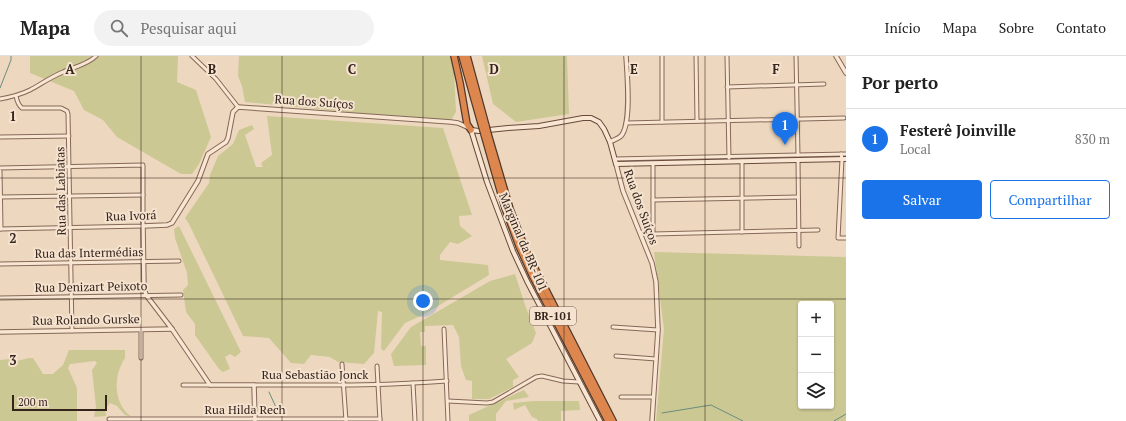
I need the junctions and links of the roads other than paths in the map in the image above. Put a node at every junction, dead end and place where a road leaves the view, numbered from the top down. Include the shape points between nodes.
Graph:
1 (96, 56) edge
2 (192, 56) edge
3 (454, 56) edge
4 (462, 56) edge
5 (467, 56) edge
6 (626, 56) edge
7 (662, 56) edge
8 (696, 56) edge
9 (727, 56) edge
10 (796, 56) edge
11 (837, 56) edge
12 (846, 73) edge
13 (824, 84) dead end
14 (796, 85) junction
15 (728, 87) junction
16 (16, 96) junction
17 (0, 99) edge
18 (238, 107) junction
19 (466, 118) junction
20 (844, 118) dead end
21 (797, 119) junction
22 (728, 120) junction
23 (697, 121) junction
24 (626, 122) junction
25 (662, 122) junction
26 (458, 123) junction
27 (484, 126) junction
28 (471, 130) junction
29 (486, 134) junction
30 (69, 136) junction
31 (0, 137) edge
32 (610, 142) junction
33 (840, 154) junction
34 (846, 154) edge
35 (798, 155) junction
36 (804, 155) junction
37 (729, 156) junction
38 (615, 159) junction
39 (844, 159) edge
40 (798, 160) junction
41 (804, 160) junction
42 (742, 161) junction
43 (729, 162) junction
44 (616, 164) junction
45 (653, 164) junction
46 (69, 166) junction
47 (0, 169) edge
48 (143, 195) junction
49 (70, 196) junction
50 (0, 197) edge
51 (798, 197) junction
52 (742, 198) junction
53 (653, 200) junction
54 (143, 226) junction
55 (70, 228) junction
56 (1, 229) edge
57 (818, 230) dead end
58 (798, 231) junction
59 (742, 232) junction
60 (846, 238) edge
61 (799, 246) dead end
62 (144, 261) junction
63 (179, 261) dead end
64 (71, 262) junction
65 (0, 264) edge
66 (146, 295) junction
67 (181, 295) dead end
68 (71, 297) junction
69 (0, 298) edge
70 (613, 327) dead end
71 (172, 329) junction
72 (444, 329) dead end
73 (141, 330) junction
74 (658, 330) junction
75 (72, 331) junction
76 (0, 332) edge
77 (616, 356) dead end
78 (141, 358) dead end
79 (656, 359) junction
80 (342, 364) dead end
81 (377, 366) dead end
82 (447, 381) junction
83 (579, 382) junction
84 (413, 383) junction
85 (344, 384) junction
86 (378, 384) junction
87 (183, 385) dead end
88 (210, 385) junction
89 (254, 385) junction
90 (621, 397) dead end
91 (653, 397) junction
92 (448, 401) junction
93 (109, 419) dead end
94 (185, 420) edge
95 (255, 420) edge
96 (345, 420) edge
97 (380, 420) edge
98 (415, 421) edge
99 (448, 421) edge
100 (600, 421) edge
101 (608, 421) edge
102 (613, 421) edge
103 (652, 421) edge

1 - 16 street via 89,62 64,71
2 - 18 street via 216,79
3 - 19 highway
4 - 27 highway, BR-101
5 - 27 highway, BR-101
6 - 24 street
7 - 25 street
8 - 23 street
9 - 15 street
10 - 14 street
11 - 12 street
13 - 14 street
14 - 15 street
14 - 21 street
15 - 22 street
16 - 17 street
16 - 30 street, Rua das Labiatas via 22,108 64,108 68,114
18 - 26 street, Rua dos Suíços
18 - 54 street, Rua Ivorá via 233,112 226,142 208,154 198,181 172,223
19 - 26 street
19 - 28 highway
20 - 21 street
21 - 22 street
21 - 35 street
22 - 23 street
22 - 37 street
23 - 25 street
24 - 25 street
24 - 32 street via 621,136
26 - 28 street, Rua dos Suíços
27 - 29 highway, BR-101, bridge
28 - 32 main road, Rua dos Suíços via 539,126 591,118 601,124
28 - 83 main road, Marginal da BR-101 via 513,251
29 - 101 highway, BR-101 via 505,208 519,246
29 - 102 highway, BR-101 via 526,251
30 - 31 street
30 - 46 street, Rua das Labiatas
32 - 38 main road, Rua dos Suíços
33 - 34 street
33 - 36 street
33 - 39 street
35 - 36 street
35 - 37 street
36 - 41 street
37 - 38 street
37 - 43 street
38 - 44 main road, Rua dos Suíços
39 - 41 main road
39 - 60 street via 838,238
40 - 41 main road
40 - 42 main road
40 - 51 street
42 - 43 main road
42 - 52 street
43 - 45 main road
44 - 45 main road
44 - 74 street, Rua dos Suíços via 625,196 653,268
45 - 53 street
46 - 47 street
46 - 48 street via 143,165
46 - 49 street, Rua das Labiatas
47 - 50 street
48 - 49 street
48 - 54 street
49 - 50 street
49 - 55 street, Rua das Labiatas
50 - 56 street
51 - 52 street
51 - 58 street
52 - 53 street
52 - 59 street
53 - 59 street via 653,234
54 - 55 street, Rua Ivorá
54 - 62 street
55 - 56 street, Rua Ivorá
55 - 64 street, Rua das Labiatas
57 - 58 street
58 - 59 street
58 - 61 street
62 - 63 street, Rua das Intermédias
62 - 64 street, Rua das Intermédias
62 - 66 street
64 - 65 street, Rua das Intermédias
64 - 68 street, Rua das Labiatas
66 - 67 street, Rua Denizart Peixoto
66 - 68 street, Rua Denizart Peixoto
66 - 71 street
68 - 69 street, Rua Denizart Peixoto
68 - 75 street, Rua das Labiatas
70 - 74 street
71 - 73 street, Rua Rolando Gurske
71 - 88 street
72 - 82 street
73 - 75 street, Rua Rolando Gurske
73 - 78 street
74 - 79 street, Rua dos Suíços
75 - 76 street, Rua Rolando Gurske
77 - 79 street
79 - 91 street, Rua dos Suíços
80 - 85 street
81 - 86 street
82 - 84 street, Rua Sebastião Jonck
82 - 92 street
83 - 92 street via 539,376 493,402
83 - 100 main road, Marginal da BR-101
84 - 86 street, Rua Sebastião Jonck
84 - 98 street
85 - 86 street, Rua Sebastião Jonck
85 - 89 street, Rua Sebastião Jonck
85 - 96 street
86 - 97 street
87 - 88 street, Rua Sebastião Jonck
88 - 89 street, Rua Sebastião Jonck
89 - 95 street
90 - 91 street
91 - 103 street, Rua dos Suíços
92 - 99 street
93 - 94 street, Rua Hilda Rech
94 - 95 street, Rua Hilda Rech
95 - 96 street, Rua Hilda Rech
96 - 97 street, Rua Hilda Rech

